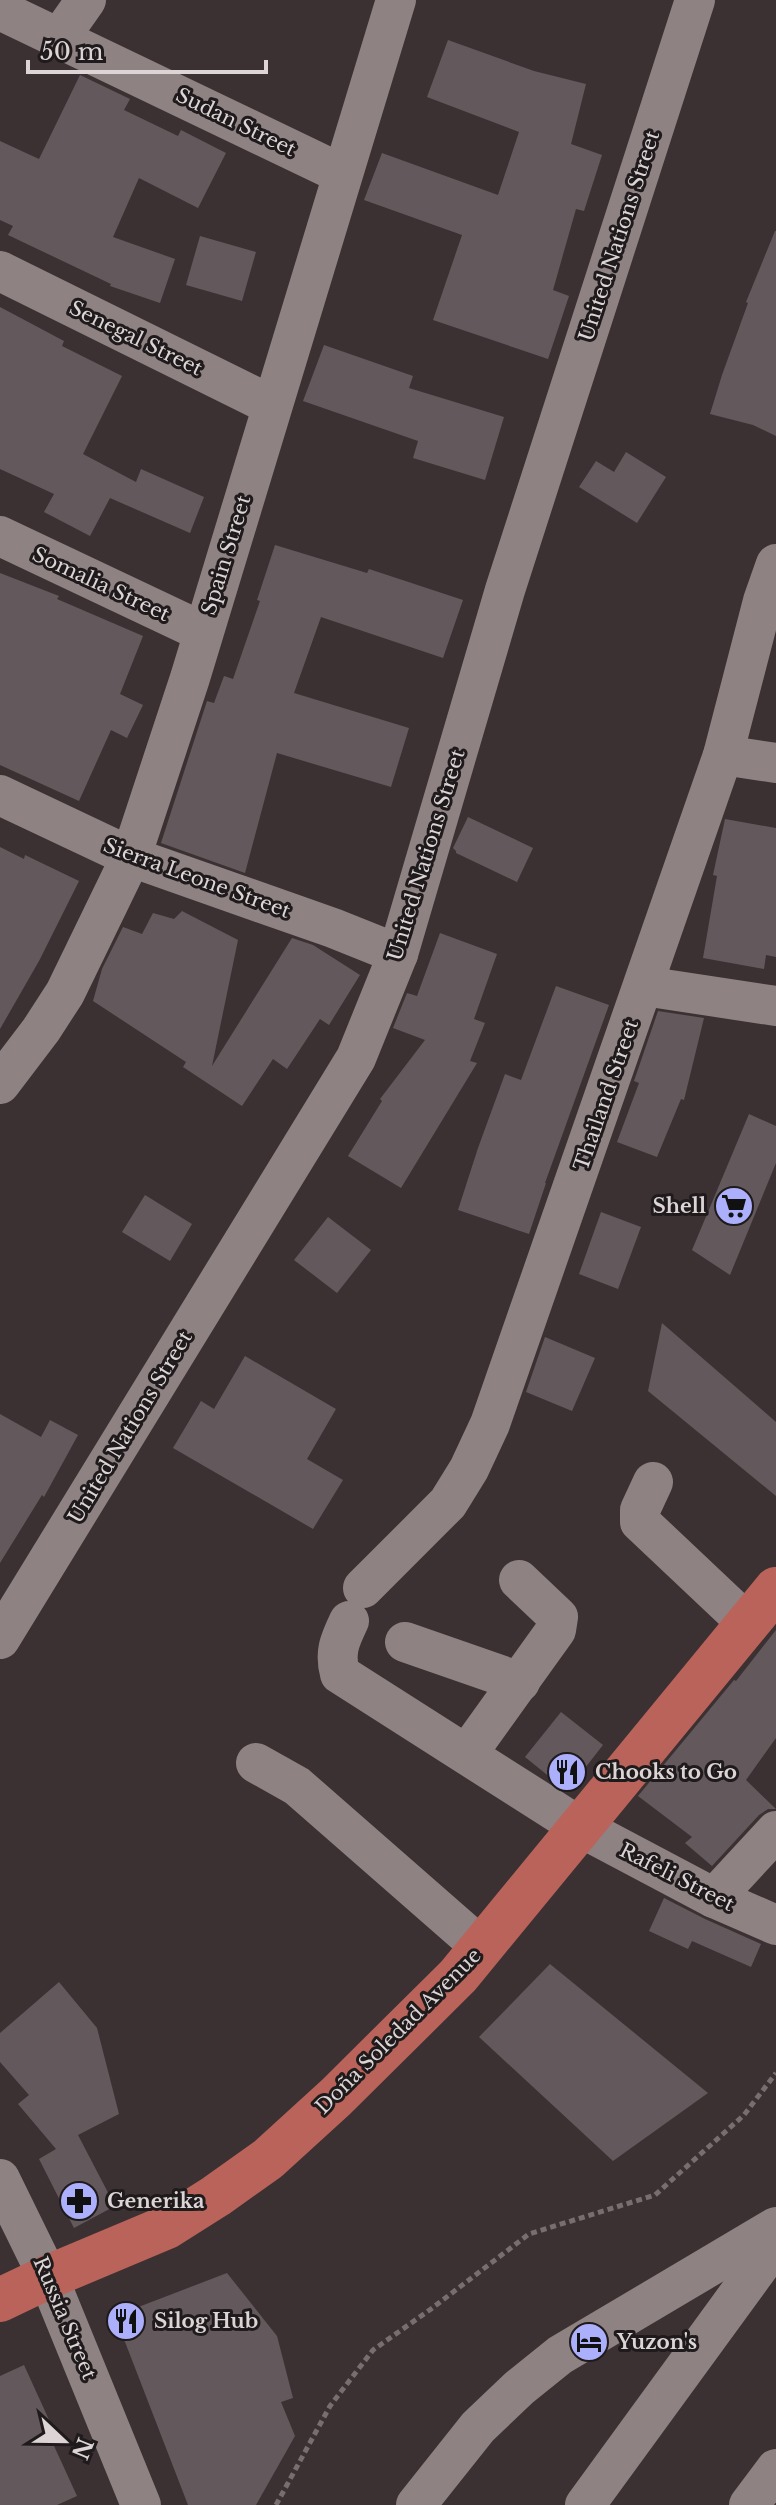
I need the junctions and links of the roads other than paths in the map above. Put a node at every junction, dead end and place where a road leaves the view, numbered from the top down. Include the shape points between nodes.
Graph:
1 (86, 0) edge
2 (396, 0) edge
3 (695, 0) edge
4 (0, 10) edge
5 (60, 37) junction
6 (342, 174) junction
7 (0, 271) edge
8 (271, 405) junction
9 (0, 536) edge
10 (776, 564) edge
11 (203, 632) junction
12 (723, 755) junction
13 (776, 763) edge
14 (0, 795) edge
15 (131, 857) junction
16 (398, 954) junction
17 (644, 986) junction
18 (776, 1006) edge
19 (0, 1084) edge
20 (653, 1482) dead end
21 (519, 1580) dead end
22 (356, 1604) joint
23 (766, 1605) edge
24 (0, 1639) edge
25 (405, 1642) dead end
26 (520, 1682) junction
27 (467, 1754) junction
28 (256, 1763) dead end
29 (580, 1827) junction
30 (776, 1831) edge
31 (714, 1898) junction
32 (776, 1925) edge
33 (481, 1947) junction
34 (0, 2179) edge
35 (776, 2227) edge
36 (776, 2243) edge
37 (48, 2277) junction
38 (0, 2300) edge
39 (776, 2469) edge
40 (141, 2505) edge
41 (416, 2505) edge
42 (585, 2505) edge
43 (749, 2505) edge

1 - 5 street
2 - 6 street, Spain Street
3 - 16 street, United Nations Street via 505,590
4 - 5 street, Sudan Street
5 - 6 street, Sudan Street
6 - 8 street, Spain Street
7 - 8 street, Senegal Street
8 - 11 street, Spain Street
9 - 11 street, Somalia Street
10 - 12 street, Thailand Street
11 - 15 street, Spain Street
12 - 13 street
12 - 17 street, Thailand Street
14 - 15 street, Sierra Leone Street
15 - 16 street, Sierra Leone Street
15 - 19 street, Spain Street via 65,993
16 - 24 street, United Nations Street via 356,1058
17 - 18 street
17 - 22 street, Thailand Street via 490,1424 448,1503
20 - 23 street via 640,1522
21 - 26 street via 558,1617 556,1630
22 - 27 street, Rafeli Street via 337,1648 340,1674
23 - 29 main road, Doña Soledad Avenue
25 - 26 street
26 - 27 street
27 - 29 street, Rafeli Street
28 - 33 street via 297,1786
29 - 31 street, Rafeli Street
29 - 33 main road, Doña Soledad Avenue
30 - 31 street
31 - 32 street, Rafeli Street
33 - 37 main road, Doña Soledad Avenue via 447,1987 268,2159 167,2227
34 - 37 street, Russia Street
35 - 41 street via 560,2355 478,2427
36 - 42 street
37 - 38 main road, Doña Soledad Avenue
37 - 40 street, Russia Street
39 - 43 street

